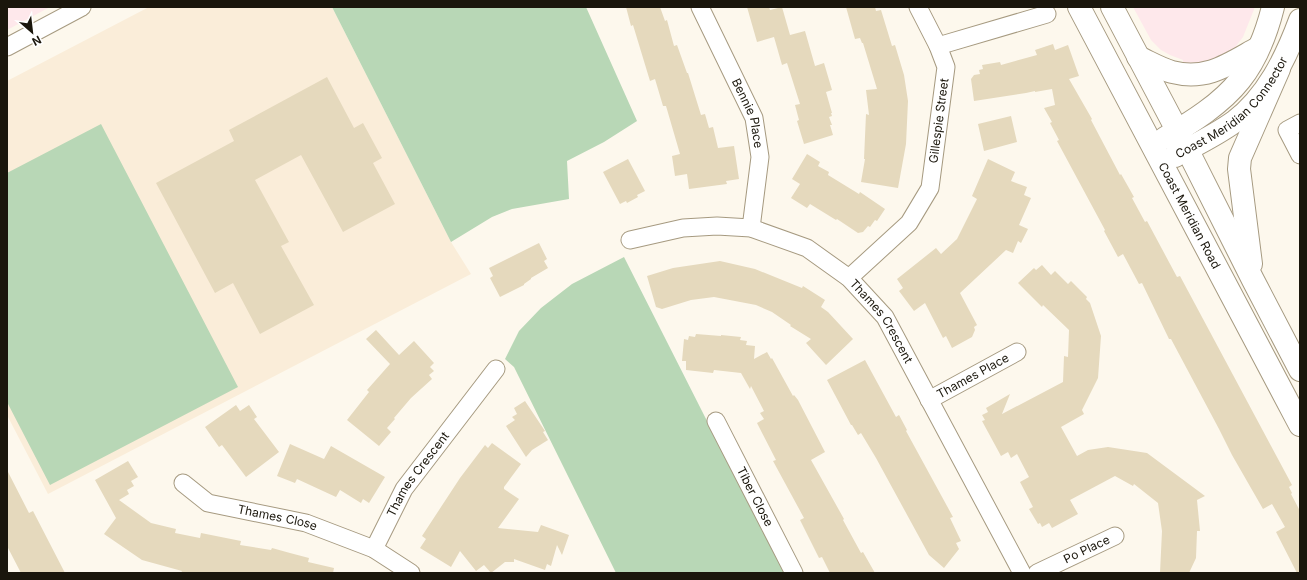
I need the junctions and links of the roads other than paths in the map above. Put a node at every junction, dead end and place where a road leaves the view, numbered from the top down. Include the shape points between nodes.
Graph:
1 (82, 7) edge
2 (700, 7) edge
3 (918, 7) edge
4 (1079, 7) edge
5 (1112, 7) edge
6 (1273, 7) edge
7 (1047, 14) dead end
8 (1300, 20) edge
9 (938, 46) junction
10 (7, 47) edge
11 (1258, 48) junction
12 (1138, 57) junction
13 (1279, 69) junction
14 (1300, 123) edge
15 (1182, 140) junction
16 (1157, 154) junction
17 (1300, 154) edge
18 (751, 228) junction
19 (630, 240) dead end
20 (849, 278) junction
21 (1253, 280) junction
22 (1017, 352) dead end
23 (496, 369) dead end
24 (1300, 370) edge
25 (929, 400) junction
26 (716, 420) dead end
27 (1300, 425) edge
28 (184, 483) dead end
29 (1115, 536) dead end
30 (374, 549) junction
31 (411, 573) edge
32 (794, 573) edge
33 (1022, 573) edge
34 (1037, 573) edge

1 - 10 street
2 - 18 street, Bennie Place via 754,118 760,157
3 - 9 street, Gillespie Street
4 - 16 main road, Coast Meridian Road
5 - 12 main road
6 - 11 main road, Coast Meridian Connector
7 - 9 street
8 - 13 main road, Coast Meridian Connector
9 - 20 street, Gillespie Street via 946,66 930,188 909,223
11 - 12 main road via 1221,69 1196,75 1171,72
11 - 15 main road, Coast Meridian Connector via 1234,87 1206,112
12 - 15 main road
13 - 15 main road, Coast Meridian Connector via 1242,115 1219,131
13 - 21 main road via 1240,158 1239,169
14 - 17 street via 1287,130
15 - 16 main road, Coast Meridian Connector
15 - 21 main road
16 - 27 main road, Coast Meridian Road
18 - 19 street, Thames Crescent via 683,228
18 - 20 street, Thames Crescent via 807,248
20 - 25 street, Thames Crescent via 885,317
21 - 24 main road
22 - 25 street, Thames Place
23 - 30 street, Thames Crescent via 404,489
25 - 33 street, Thames Crescent
26 - 32 street, Tiber Close
28 - 30 street, Thames Close via 208,503 306,523
29 - 34 street, Po Place
30 - 31 street

